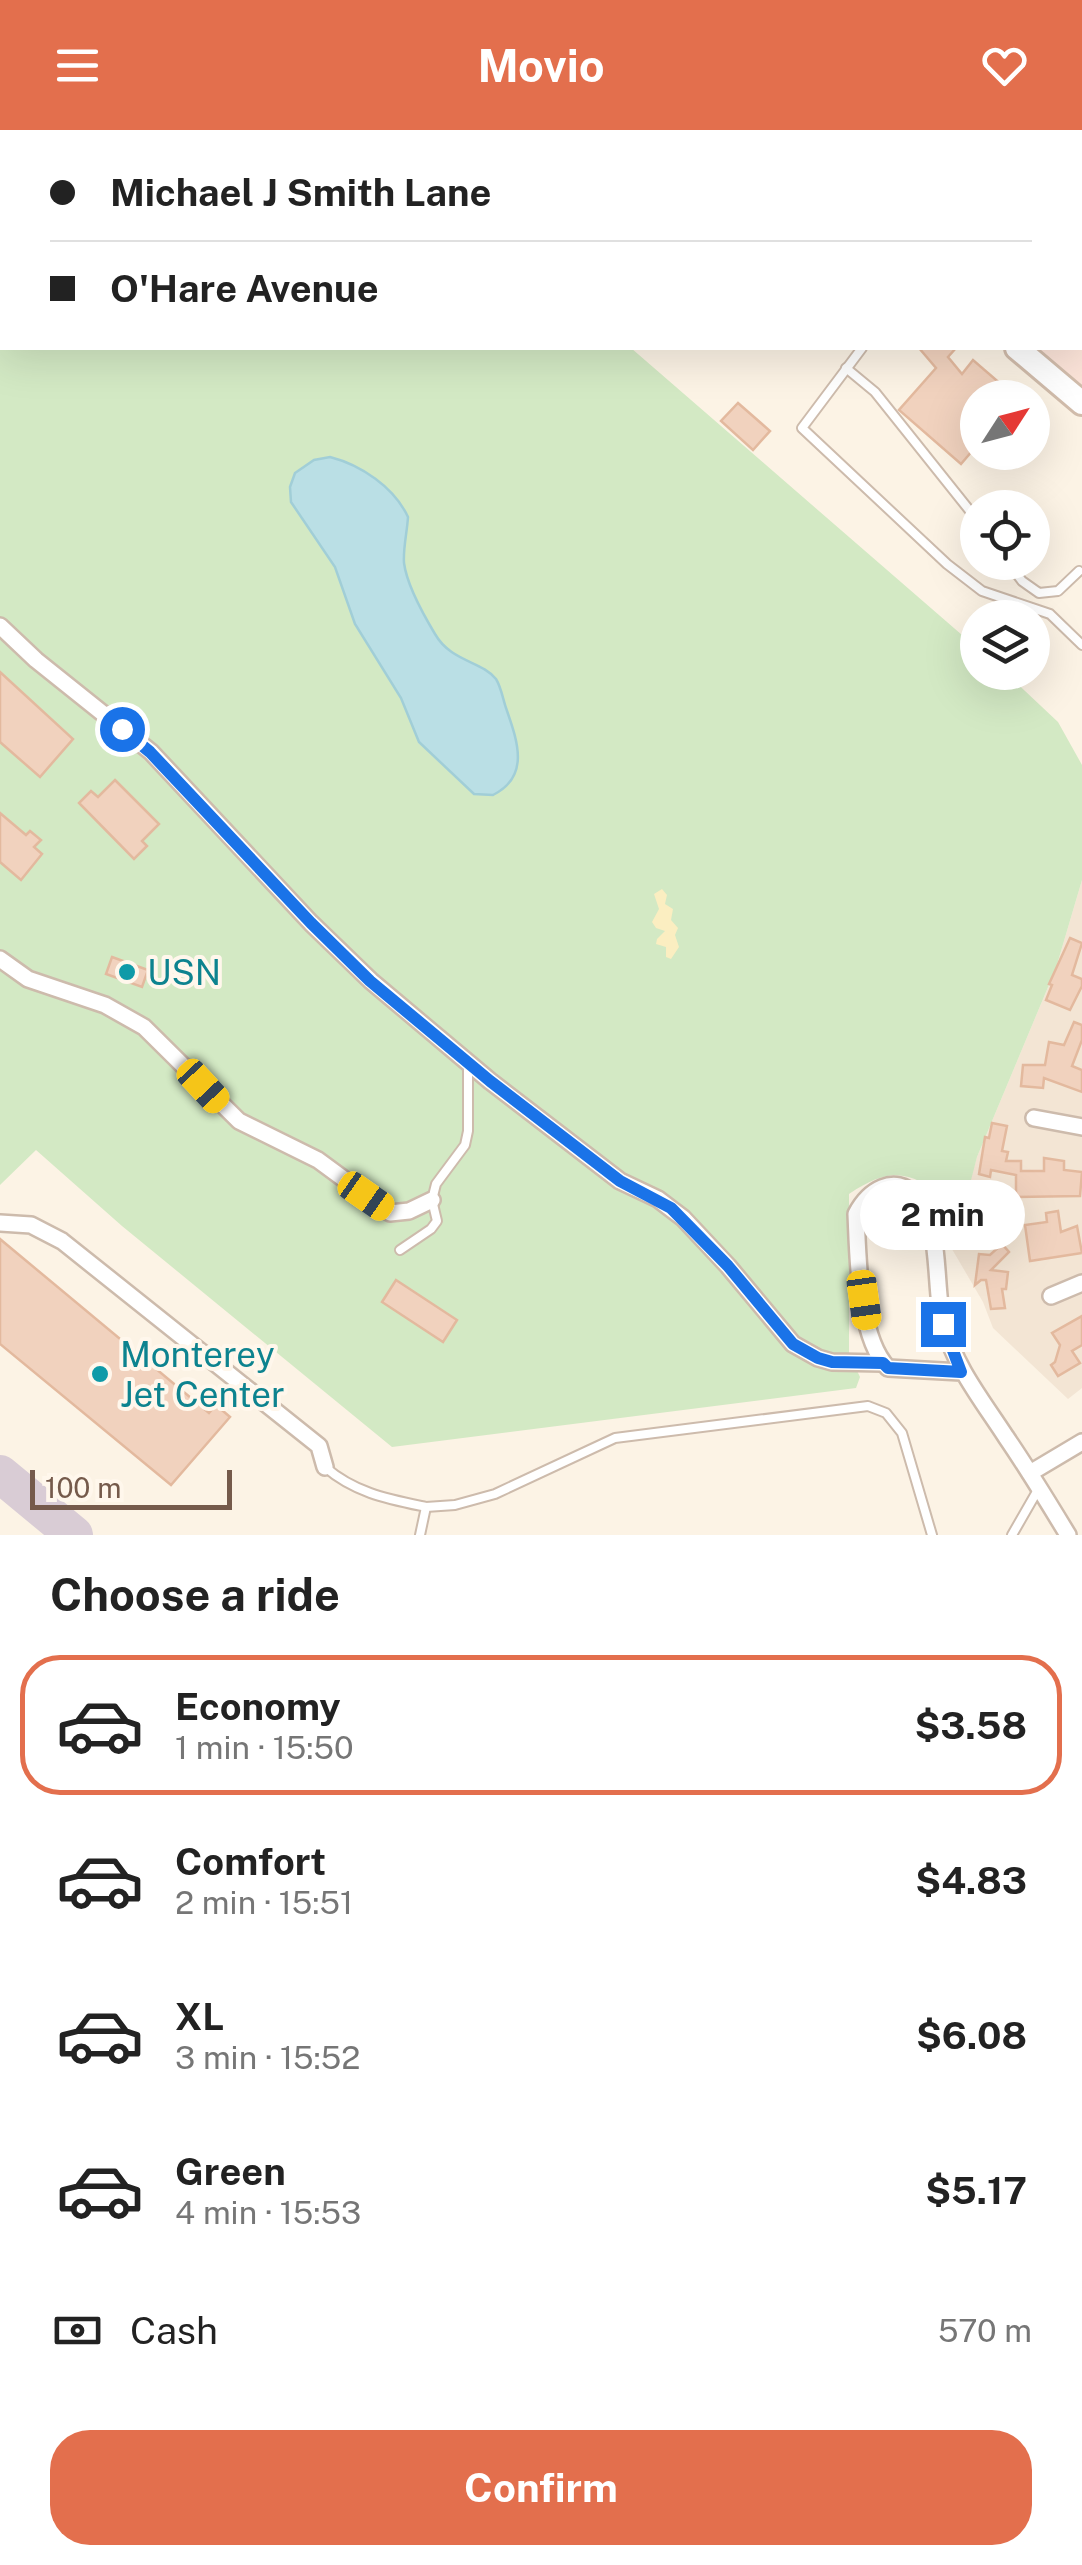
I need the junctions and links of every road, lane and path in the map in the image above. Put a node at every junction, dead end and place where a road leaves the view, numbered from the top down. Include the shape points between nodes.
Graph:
1 (860, 350) edge
2 (1019, 350) edge
3 (846, 368) junction
4 (1082, 404) edge
5 (960, 498) edge
6 (1079, 571) dead end
7 (1021, 580) edge
8 (0, 626) edge
9 (1082, 645) edge
10 (0, 959) edge
11 (468, 1064) junction
12 (1034, 1118) dead end
13 (1082, 1126) edge
14 (432, 1200) junction
15 (0, 1223) edge
16 (400, 1250) dead end
17 (1082, 1283) edge
18 (1051, 1296) dead end
19 (883, 1363) junction
20 (961, 1372) junction
21 (1082, 1442) edge
22 (325, 1468) joint
23 (1035, 1481) junction
24 (426, 1507) junction
25 (420, 1535) edge
26 (932, 1535) edge
27 (1012, 1535) edge
28 (1068, 1535) edge

1 - 3 lane
2 - 4 street
3 - 5 lane via 876,392
3 - 9 lane via 802,428 946,564 982,591 1050,614
6 - 7 lane via 1058,591 1038,593
8 - 11 street via 150,752 341,954
10 - 14 street via 28,979 104,1005 144,1027 239,1121 318,1160 390,1213
11 - 14 lane via 468,1131
11 - 19 street via 620,1181 671,1208 793,1344 832,1362
12 - 13 street
14 - 16 lane via 432,1229
15 - 22 street via 31,1225 62,1241 319,1446
17 - 18 street
19 - 20 street
19 - 20 street via 870,1338 856,1214 874,1191 890,1185 920,1199 935,1252 943,1324
20 - 23 street
21 - 23 street
22 - 24 lane via 370,1495
23 - 27 lane
23 - 28 street
24 - 25 lane
24 - 26 lane via 495,1494 615,1438 868,1406 886,1412 902,1433

